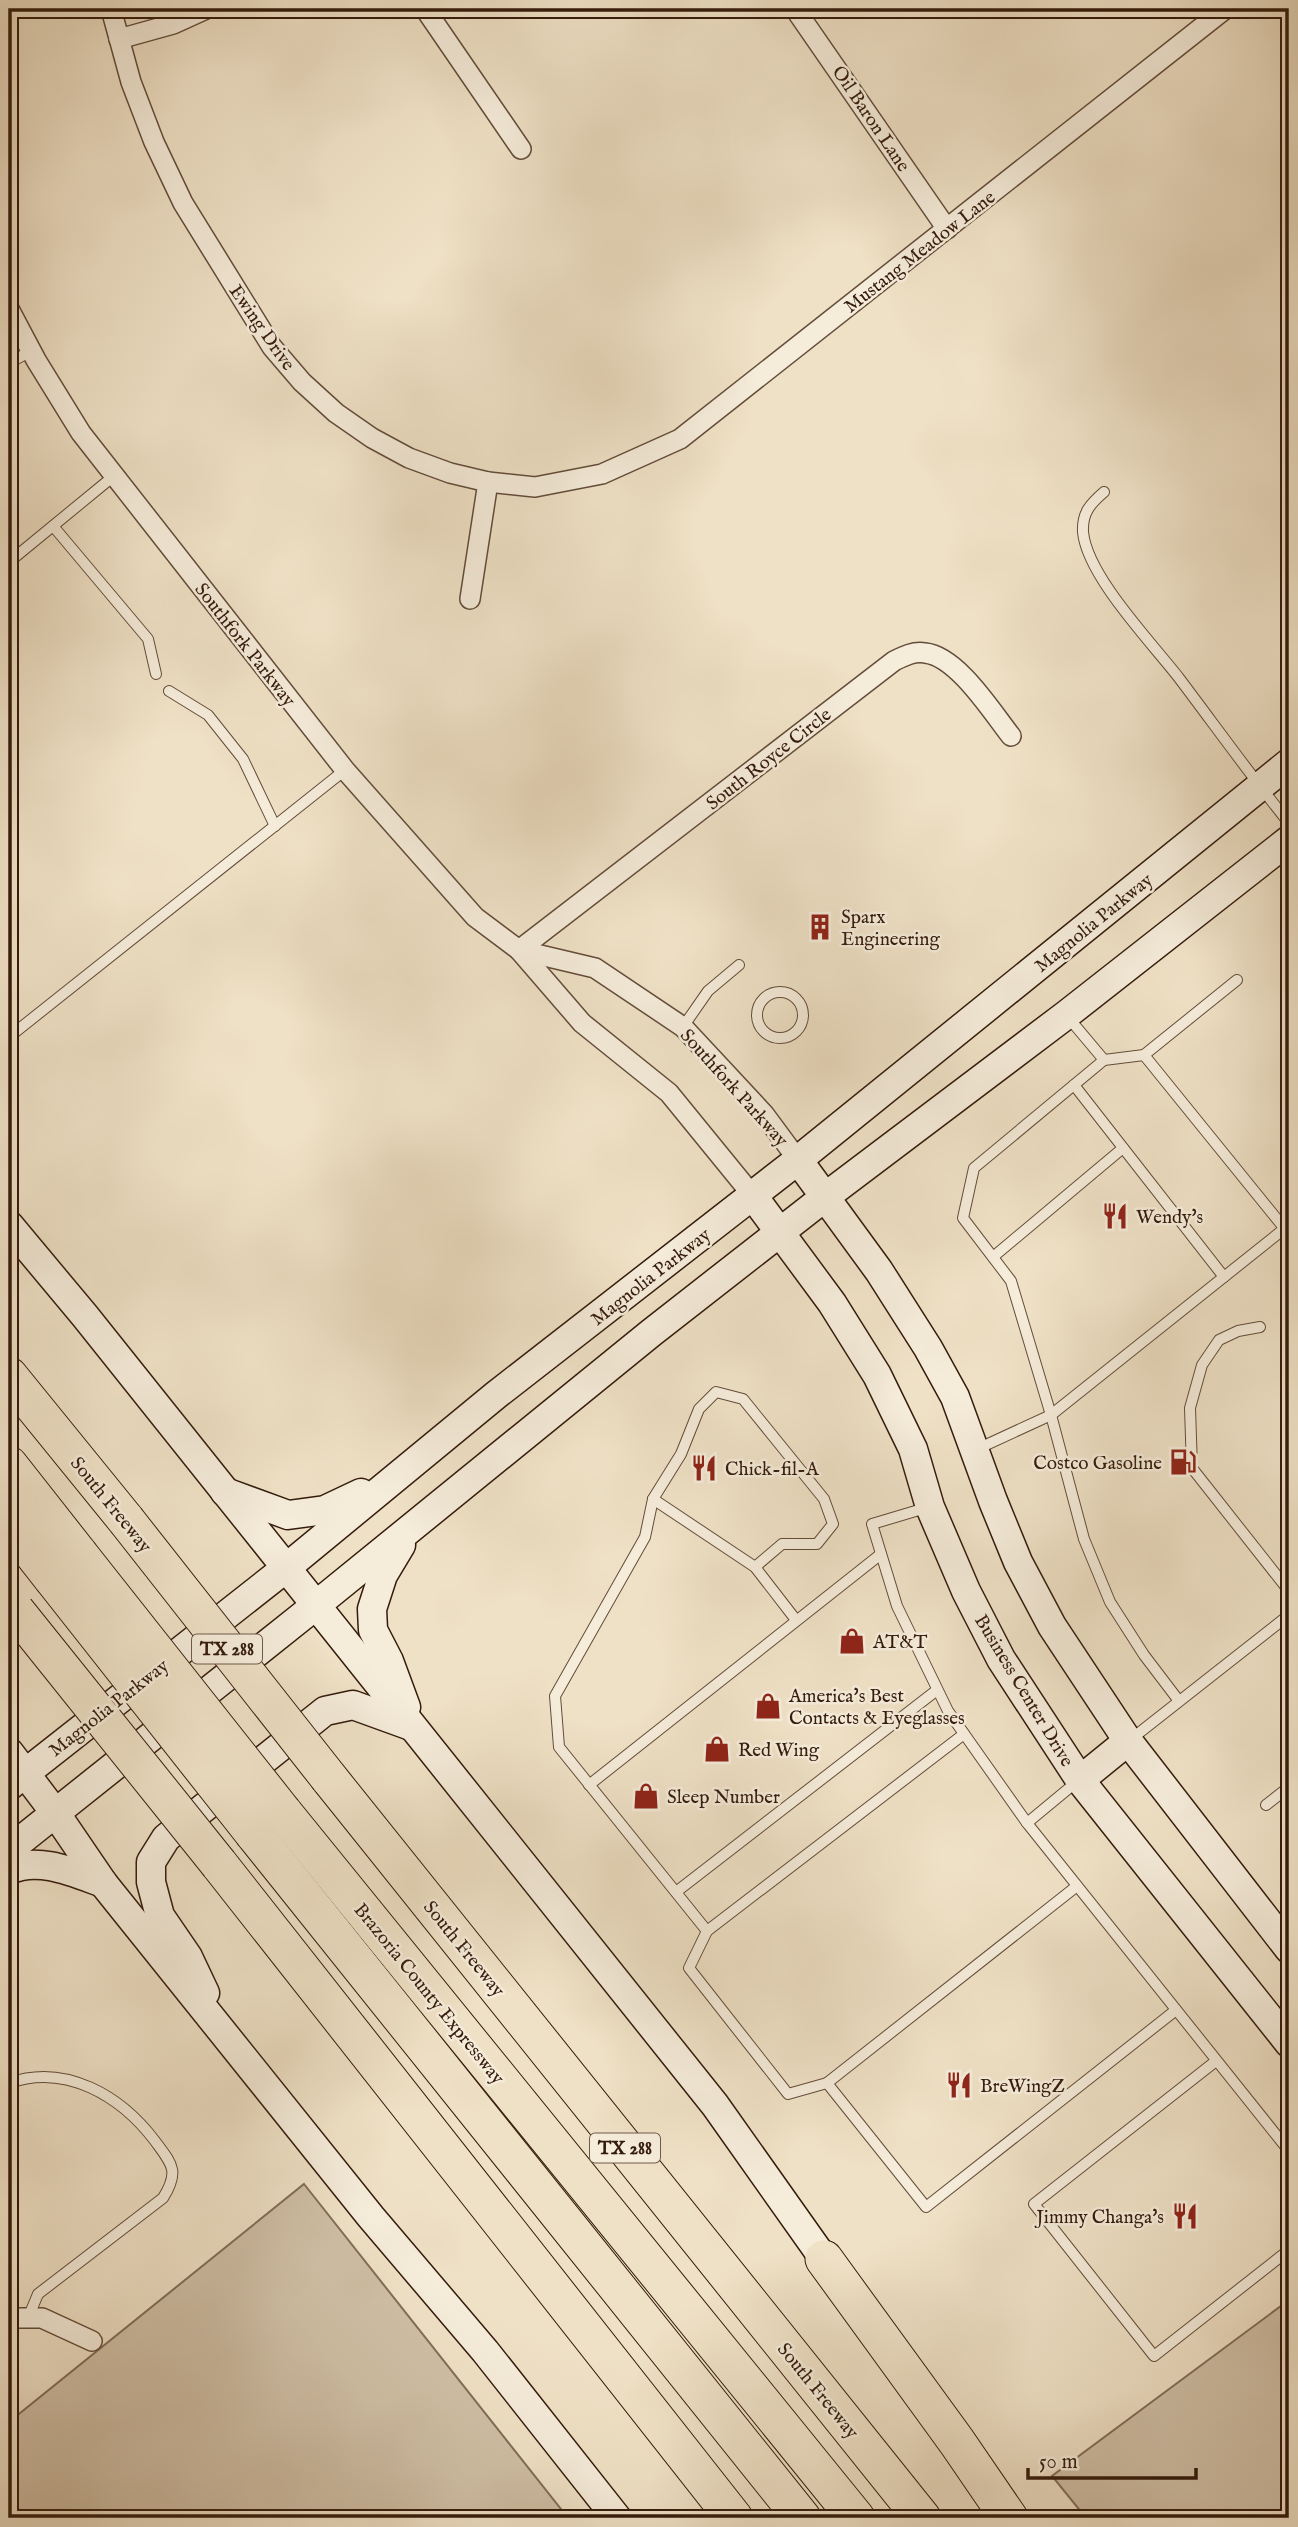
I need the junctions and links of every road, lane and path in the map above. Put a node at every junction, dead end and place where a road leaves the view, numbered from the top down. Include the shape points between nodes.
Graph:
1 (111, 9) edge
2 (206, 9) edge
3 (425, 9) edge
4 (795, 9) edge
5 (1225, 9) edge
6 (119, 39) junction
7 (521, 149) dead end
8 (947, 229) junction
9 (9, 309) edge
10 (31, 351) junction
11 (9, 363) edge
12 (601, 474) joint
13 (115, 475) junction
14 (488, 482) junction
15 (1104, 492) dead end
16 (53, 526) junction
17 (9, 562) edge
18 (470, 598) dead end
19 (156, 674) dead end
20 (169, 691) dead end
21 (1011, 736) dead end
22 (1289, 763) edge
23 (345, 770) junction
24 (1260, 786) junction
25 (1289, 823) edge
26 (275, 826) junction
27 (1289, 841) edge
28 (519, 950) junction
29 (738, 965) dead end
30 (1237, 980) dead end
31 (1066, 1015) junction
32 (683, 1027) junction
33 (800, 1028) joint
34 (9, 1037) edge
35 (1144, 1055) junction
36 (1104, 1060) junction
37 (1074, 1086) junction
38 (1123, 1148) junction
39 (798, 1160) junction
40 (753, 1196) junction
41 (825, 1197) junction
42 (9, 1225) edge
43 (1287, 1227) edge
44 (781, 1231) junction
45 (993, 1256) junction
46 (1224, 1277) junction
47 (1260, 1327) dead end
48 (9, 1376) edge
49 (1051, 1415) junction
50 (974, 1450) junction
51 (9, 1465) edge
52 (396, 1478) junction
53 (225, 1492) junction
54 (653, 1499) junction
55 (930, 1507) junction
56 (9, 1524) edge
57 (412, 1528) junction
58 (881, 1554) junction
59 (755, 1567) junction
60 (286, 1568) junction
61 (1289, 1591) edge
62 (315, 1606) junction
63 (12, 1607) edge
64 (1289, 1615) edge
65 (796, 1620) junction
66 (937, 1690) junction
67 (1179, 1701) junction
68 (414, 1727) junction
69 (964, 1734) junction
70 (1128, 1741) junction
71 (14, 1770) edge
72 (1080, 1780) junction
73 (589, 1785) junction
74 (1289, 1787) edge
75 (1266, 1805) dead end
76 (56, 1814) junction
77 (1027, 1823) junction
78 (9, 1850) edge
79 (9, 1870) edge
80 (103, 1883) junction
81 (1077, 1886) junction
82 (676, 1892) junction
83 (707, 1931) junction
84 (1289, 1949) edge
85 (1176, 2010) junction
86 (223, 2033) junction
87 (1289, 2043) edge
88 (1216, 2061) junction
89 (9, 2083) edge
90 (827, 2084) junction
91 (1289, 2151) edge
92 (1289, 2250) edge
93 (824, 2259) joint
94 (19, 2318) edge
95 (92, 2342) dead end
96 (617, 2518) edge
97 (734, 2518) edge
98 (802, 2518) edge
99 (856, 2518) edge
100 (922, 2518) edge
101 (1009, 2518) edge

1 - 6 street, Ewing Drive
2 - 6 street
3 - 7 street
4 - 8 street, Oil Baron Lane
5 - 8 street, Mustang Meadow Lane
6 - 14 street, Ewing Drive via 154,142 183,202 272,347 336,413 372,438 410,458
8 - 12 street, Mustang Meadow Lane via 680,439
9 - 10 street, Southfork Parkway
10 - 11 lane
10 - 13 street, Southfork Parkway via 81,433
12 - 14 street, Ewing Drive via 535,487
13 - 16 lane
13 - 23 street, Southfork Parkway
14 - 18 street
15 - 24 lane via 1084,516 1088,554 1124,609
16 - 17 lane
16 - 19 lane via 148,639
20 - 26 lane via 208,715 243,759
21 - 28 street, South Royce Circle via 960,672 944,659 926,652 907,654
22 - 24 main road, Magnolia Parkway
23 - 26 lane
23 - 28 street, Southfork Parkway via 475,917
24 - 25 lane
24 - 39 main road, Magnolia Parkway
26 - 34 lane
27 - 31 main road
28 - 32 street, Southfork Parkway via 594,968
28 - 40 street, Southfork Parkway via 582,1023 669,1093
29 - 32 lane via 708,991
30 - 35 lane
31 - 36 lane
31 - 41 main road
32 - 39 street, Southfork Parkway via 764,1114
33 - 33 lane via 779,1038 764,1032 757,1018 760,1002 772,993 792,994 804,1012
35 - 36 lane
35 - 43 lane
36 - 37 lane
37 - 38 lane
37 - 45 lane via 974,1168 963,1218
38 - 45 lane
38 - 46 lane
39 - 40 main road, Magnolia Parkway
39 - 41 main road
40 - 44 main road, Business Center Drive
40 - 52 main road, Magnolia Parkway
41 - 44 main road
41 - 50 main road via 928,1348 955,1397
42 - 53 main road
43 - 46 lane
44 - 55 main road, Business Center Drive via 877,1375 913,1449
44 - 57 main road
45 - 49 lane via 1011,1281
46 - 49 lane
47 - 61 lane via 1219,1340 1202,1365 1190,1408 1192,1468
48 - 100 highway, South Freeway / TX 288, bridge
49 - 50 lane
49 - 67 lane via 1084,1539 1110,1602
50 - 70 main road via 1018,1562 1052,1626
51 - 99 highway, Brazoria County Expressway, bridge via 283,1812
52 - 53 main road via 325,1510 288,1515
52 - 60 main road, Magnolia Parkway
53 - 60 main road
54 - 59 lane
54 - 59 lane via 681,1454 699,1409 716,1392 743,1399 824,1499 833,1524 817,1544 782,1544
54 - 73 lane via 645,1537 555,1696 559,1747
55 - 58 lane via 872,1524
55 - 72 main road, Business Center Drive via 1001,1659
56 - 98 highway, Brazoria County Expressway, bridge
57 - 62 main road
57 - 68 main road via 383,1574 372,1609 373,1630 390,1661
58 - 65 lane
58 - 66 lane via 897,1606
59 - 65 lane
60 - 62 main road
60 - 71 main road, Magnolia Parkway
62 - 68 main road
62 - 76 main road
63 - 97 highway, bridge
64 - 67 lane
65 - 73 lane
66 - 69 lane
66 - 82 lane
67 - 70 lane
68 - 86 main road via 353,1705 325,1711 166,1838 151,1862 160,1916 188,1957
68 - 93 main road via 715,2105
69 - 77 lane
69 - 83 lane
70 - 72 main road
70 - 84 main road
71 - 76 main road
72 - 77 lane
72 - 87 main road, Business Center Drive
73 - 82 lane
74 - 75 lane
76 - 78 main road
76 - 80 main road
77 - 81 lane
79 - 80 main road via 56,1866
80 - 86 main road
81 - 85 lane
81 - 90 lane
82 - 83 lane
83 - 90 lane via 689,1968 788,2094
85 - 88 lane
85 - 90 lane via 926,2207
86 - 96 main road
88 - 91 lane
88 - 92 lane via 1034,2204 1154,2356
89 - 94 lane via 47,2077 71,2080 97,2091 138,2120 174,2171 163,2198 38,2294
93 - 101 highway
94 - 95 street via 42,2318

